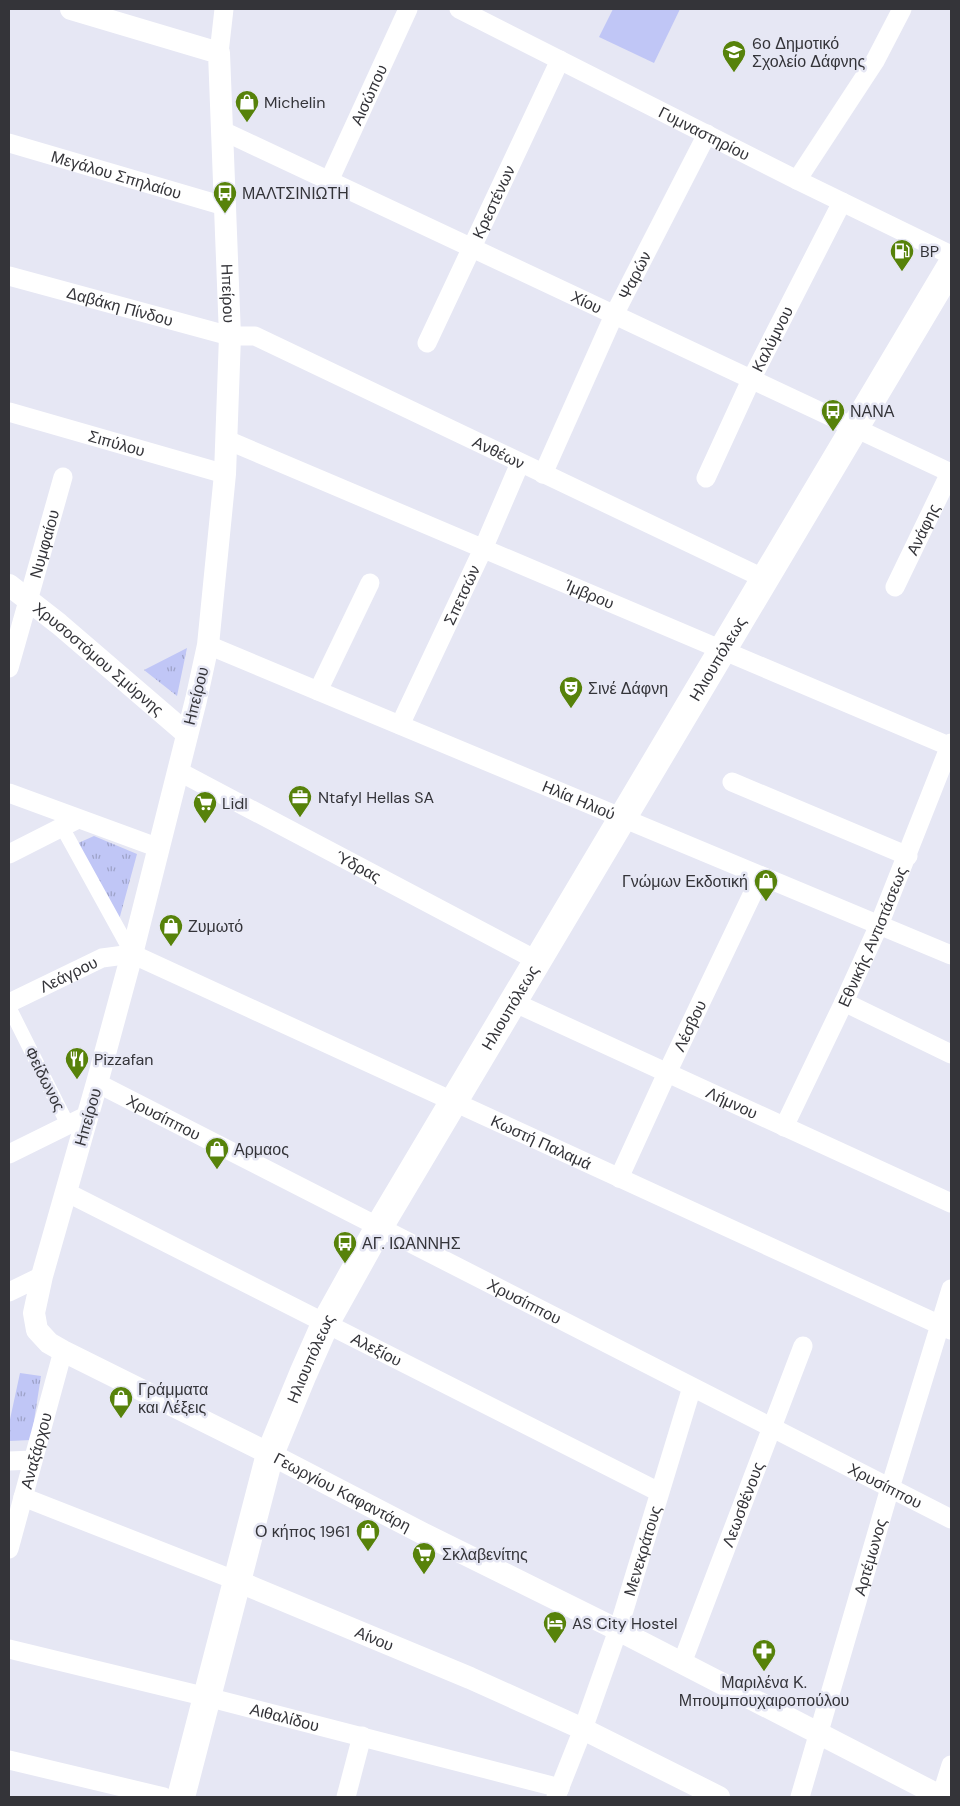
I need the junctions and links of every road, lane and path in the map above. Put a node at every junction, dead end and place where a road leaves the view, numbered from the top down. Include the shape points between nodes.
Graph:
1 (71, 9) edge
2 (224, 9) edge
3 (408, 9) edge
4 (459, 9) edge
5 (902, 9) edge
6 (219, 53) junction
7 (560, 60) junction
8 (221, 130) junction
9 (707, 134) junction
10 (9, 143) edge
11 (798, 180) junction
12 (329, 181) junction
13 (842, 202) junction
14 (224, 206) junction
15 (472, 248) junction
16 (951, 255) edge
17 (951, 266) edge
18 (9, 276) edge
19 (614, 315) junction
20 (230, 336) junction
21 (427, 343) dead end
22 (751, 380) junction
23 (9, 412) edge
24 (856, 428) junction
25 (227, 440) junction
26 (520, 463) junction
27 (950, 473) edge
28 (225, 474) junction
29 (543, 474) junction
30 (63, 477) dead end
31 (706, 478) dead end
32 (483, 549) junction
33 (765, 579) junction
34 (370, 583) dead end
35 (9, 585) edge
36 (895, 586) dead end
37 (28, 600) junction
38 (208, 645) junction
39 (723, 650) junction
40 (9, 668) edge
41 (318, 691) junction
42 (400, 725) junction
43 (187, 734) junction
44 (951, 746) edge
45 (178, 771) junction
46 (732, 782) dead end
47 (9, 793) edge
48 (622, 818) junction
49 (70, 823) junction
50 (159, 848) junction
51 (9, 854) edge
52 (908, 856) junction
53 (761, 876) junction
54 (879, 925) junction
55 (132, 954) junction
56 (951, 956) edge
57 (538, 961) junction
58 (513, 1002) junction
59 (844, 1002) junction
60 (9, 1003) edge
61 (9, 1007) edge
62 (951, 1054) edge
63 (667, 1073) junction
64 (97, 1083) junction
65 (454, 1102) junction
66 (88, 1115) junction
67 (68, 1125) junction
68 (784, 1127) junction
69 (9, 1154) edge
70 (619, 1178) junction
71 (66, 1192) junction
72 (951, 1204) edge
73 (379, 1227) junction
74 (42, 1276) junction
75 (951, 1289) edge
76 (9, 1292) edge
77 (326, 1322) junction
78 (945, 1328) edge
79 (803, 1346) dead end
80 (63, 1351) junction
81 (692, 1386) junction
82 (772, 1428) junction
83 (270, 1454) junction
84 (33, 1460) junction
85 (9, 1462) edge
86 (890, 1488) junction
87 (659, 1492) junction
88 (23, 1497) junction
89 (951, 1519) edge
90 (9, 1549) edge
91 (237, 1581) junction
92 (618, 1630) junction
93 (9, 1649) edge
94 (682, 1663) junction
95 (207, 1697) junction
96 (583, 1729) junction
97 (818, 1734) junction
98 (362, 1736) junction
99 (9, 1760) edge
100 (951, 1765) edge
101 (558, 1793) edge
102 (164, 1797) edge
103 (181, 1797) edge
104 (346, 1797) edge
105 (719, 1797) edge
106 (800, 1797) edge
107 (941, 1797) edge

1 - 6 street
2 - 6 street, Ηπείρου
3 - 12 street, Αισώπου
4 - 7 street, Γυμναστηρίου
5 - 11 street via 875,61
6 - 8 street, Ηπείρου
7 - 9 street, Γυμναστηρίου
7 - 15 street, Κρεστένων
8 - 12 street, Χίου
8 - 14 street, Ηπείρου
9 - 11 street, Γυμναστηρίου
9 - 19 street, Ψαρών
10 - 14 street, Μεγάλου Σπηλαίου
11 - 13 street, Γυμναστηρίου
12 - 15 street, Χίου
13 - 16 street, Γυμναστηρίου
13 - 22 street, Καλύμνου
14 - 20 street, Ηπείρου
15 - 19 street, Χίου
15 - 21 street, Κρεστένων
17 - 24 main road, Ηλιουπόλεως
18 - 20 street, Δαβάκη Πίνδου
19 - 22 street, Χίου
19 - 29 street, Ψαρών
20 - 25 street, Ηπείρου
20 - 26 street, Ανθέων via 255,336
22 - 24 street, Χίου
22 - 31 street, Καλύμνου
23 - 28 street, Σιπύλου
24 - 27 street, Χίου
24 - 33 main road, Ηλιουπόλεως
25 - 28 street, Ηπείρου
25 - 32 street, Ίμβρου
26 - 29 street, Ανθέων
26 - 32 street, Σπετσών
27 - 36 street, Ανάφης
28 - 38 street, Ηπείρου
29 - 33 street, Ανθέων
30 - 37 street, Νυμφαίου
32 - 39 street, Ίμβρου
32 - 42 street, Σπετσών
33 - 39 main road, Ηλιουπόλεως
34 - 41 street
35 - 37 street, Χρυσοστόμου Σμύρνης
37 - 40 street, Νυμφαίου
37 - 43 street, Χρυσοστόμου Σμύρνης
38 - 41 street, Ηλία Ηλιού
38 - 43 street, Ηπείρου
39 - 44 street, Ίμβρου
39 - 48 main road, Ηλιουπόλεως
41 - 42 street, Ηλία Ηλιού
42 - 48 street, Ηλία Ηλιού
43 - 45 street, Ηπείρου
44 - 52 street, Εθνικής Αντιστάσεως
45 - 50 street, Ηπείρου
45 - 57 street, Ύδρας
46 - 52 street
47 - 49 street
48 - 53 street, Ηλία Ηλιού
48 - 57 main road, Ηλιουπόλεως
49 - 50 street
49 - 51 street
49 - 55 street
50 - 55 street, Ηπείρου
52 - 54 street, Εθνικής Αντιστάσεως
53 - 54 street, Ηλία Ηλιού
53 - 63 street, Λέσβου
54 - 56 street, Ηλία Ηλιού
54 - 59 street, Εθνικής Αντιστάσεως
55 - 60 street, Λεάγρου via 102,958
55 - 64 street, Ηπείρου
55 - 65 street, Κωστή Παλαμά
57 - 58 main road, Ηλιουπόλεως
58 - 63 street, Λήμνου
58 - 65 main road, Ηλιουπόλεως
59 - 62 street
59 - 68 street, Εθνικής Αντιστάσεως
61 - 67 street, Φείδωνος
63 - 68 street, Λήμνου
63 - 70 street, Λέσβου
64 - 66 street, Ηπείρου
64 - 73 street, Χρυσίππου
65 - 70 street, Κωστή Παλαμά
65 - 73 main road, Ηλιουπόλεως
66 - 67 street
66 - 71 street, Ηπείρου
67 - 69 street
68 - 72 street, Λήμνου
70 - 78 street, Κωστή Παλαμά
71 - 74 street, Ηπείρου
71 - 77 street, Αλεξίου
73 - 77 main road, Ηλιουπόλεως
73 - 81 street, Χρυσίππου
74 - 76 street
74 - 80 street, Ηπείρου via 34,1313 35,1324 46,1339
75 - 78 street, Αρτέμωνος
77 - 83 main road, Ηλιουπόλεως
77 - 87 street, Αλεξίου
78 - 86 street, Αρτέμωνος
79 - 82 street, Λεωσθένους
80 - 83 street, Γεωργίου Καφαντάρη
80 - 84 street, Αναξάρχου
81 - 82 street, Χρυσίππου
81 - 87 street, Μενεκράτους
82 - 86 street, Χρυσίππου
82 - 94 street, Λεωσθένους
83 - 91 main road, Ηλιουπόλεως
83 - 92 street, Γεωργίου Καφαντάρη
84 - 85 street
84 - 88 street, Αναξάρχου
86 - 89 street, Χρυσίππου
86 - 97 street, Αρτέμωνος
87 - 92 street, Μενεκράτους
88 - 90 street, Αναξάρχου
88 - 91 street, Αίνου
91 - 95 main road, Ηλιουπόλεως
91 - 96 street, Αίνου
92 - 94 street, Γεωργίου Καφαντάρη
92 - 96 street, Μενεκράτους
93 - 95 street, Αιθαλίδου
94 - 97 street, Γεωργίου Καφαντάρη
95 - 98 street, Αιθαλίδου
95 - 103 main road, Ηλιουπόλεως
96 - 101 street, Μενεκράτους
96 - 105 street, Αίνου
97 - 106 street, Αρτέμωνος
97 - 107 street, Γεωργίου Καφαντάρη
98 - 101 street, Αιθαλίδου
98 - 104 street
99 - 102 street
100 - 107 street

